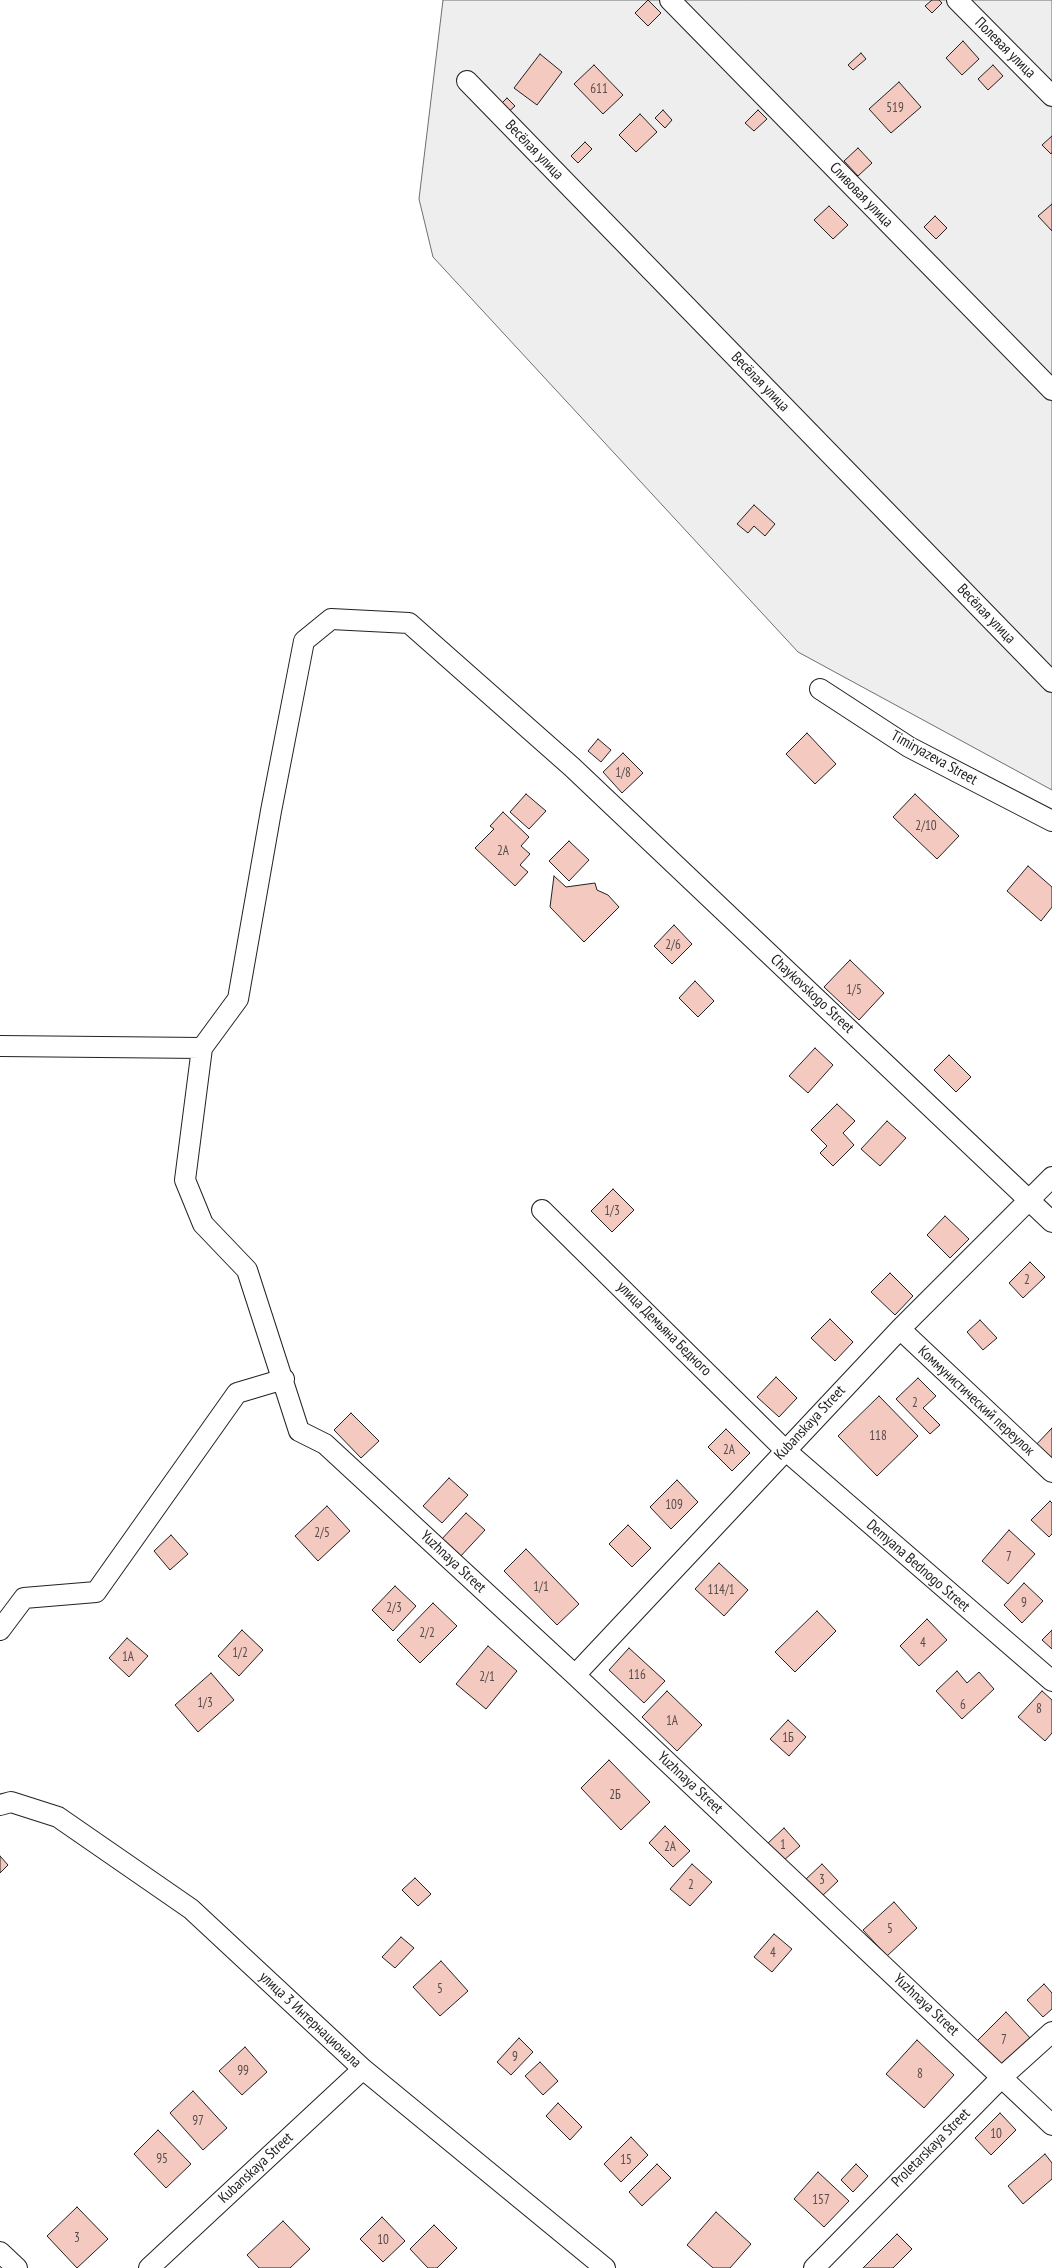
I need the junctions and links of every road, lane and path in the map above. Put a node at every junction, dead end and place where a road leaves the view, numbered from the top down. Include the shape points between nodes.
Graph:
1 (670, 0) edge
2 (957, 0) edge
3 (467, 82) dead end
4 (1052, 96) edge
5 (1052, 390) edge
6 (1052, 682) edge
7 (820, 690) dead end
8 (1052, 821) edge
9 (0, 1046) edge
10 (202, 1048) junction
11 (1052, 1177) edge
12 (1029, 1199) junction
13 (542, 1210) dead end
14 (1052, 1222) edge
15 (900, 1329) junction
16 (284, 1379) junction
17 (784, 1450) junction
18 (1052, 1472) edge
19 (0, 1630) edge
20 (575, 1675) junction
21 (1052, 1681) edge
22 (4, 1801) edge
23 (1052, 2032) edge
24 (364, 2069) junction
25 (1002, 2077) junction
26 (1052, 2125) edge
27 (0, 2252) edge
28 (17, 2268) edge
29 (149, 2268) edge
30 (605, 2268) edge
31 (814, 2268) edge

1 - 5 street, Сливовая улица
2 - 4 street, Полевая улица
3 - 6 street, Весёлая улица
7 - 8 street, Timiryazeva Street via 909,747
9 - 10 street
10 - 12 street, Chaykovskogo Street via 238,999 304,641 331,618 408,623 572,767
10 - 16 street, Yuzhnaya Street via 185,1180 203,1224 247,1270
11 - 12 street, Kubanskaya Street
12 - 14 street, Chaykovskogo Street
12 - 15 street, Kubanskaya Street
13 - 17 street, улица Демьяна Бедного
15 - 17 street, Kubanskaya Street
15 - 18 street, Коммунистический переулок
16 - 19 street via 237,1393 96,1592 24,1598
16 - 20 street, Yuzhnaya Street via 299,1431 325,1444
17 - 20 street, Kubanskaya Street
17 - 21 street, Demyana Bednogo Street
20 - 25 street, Yuzhnaya Street
22 - 24 street, улица 3 Интернационала via 58,1817 191,1909
23 - 25 street, Proletarskaya Street
24 - 29 street, Kubanskaya Street
24 - 30 street, улица 3 Интернационала
25 - 26 street, Yuzhnaya Street
25 - 31 street, Proletarskaya Street
27 - 28 street

